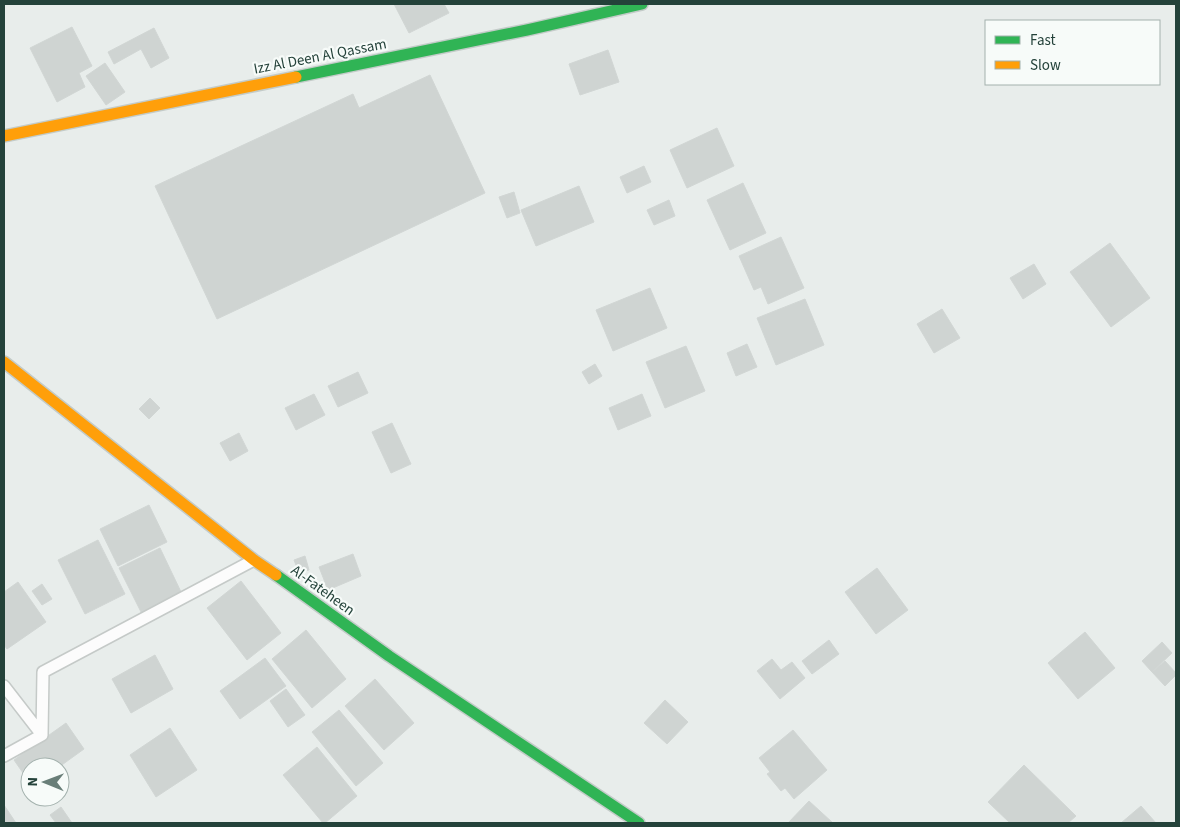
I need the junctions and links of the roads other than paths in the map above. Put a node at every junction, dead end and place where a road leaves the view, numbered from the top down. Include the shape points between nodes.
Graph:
1 (642, 4) edge
2 (624, 5) edge
3 (4, 136) edge
4 (4, 362) edge
5 (254, 560) junction
6 (4, 686) edge
7 (42, 735) junction
8 (4, 756) edge
9 (639, 823) edge

1 - 2 street, Izz Al Deen Al Qassam
2 - 3 street, Izz Al Deen Al Qassam via 527,30
4 - 5 street, Al-Fateheen
5 - 7 lane via 43,672
5 - 9 street, Al-Fateheen via 389,656
6 - 7 lane
7 - 8 lane

